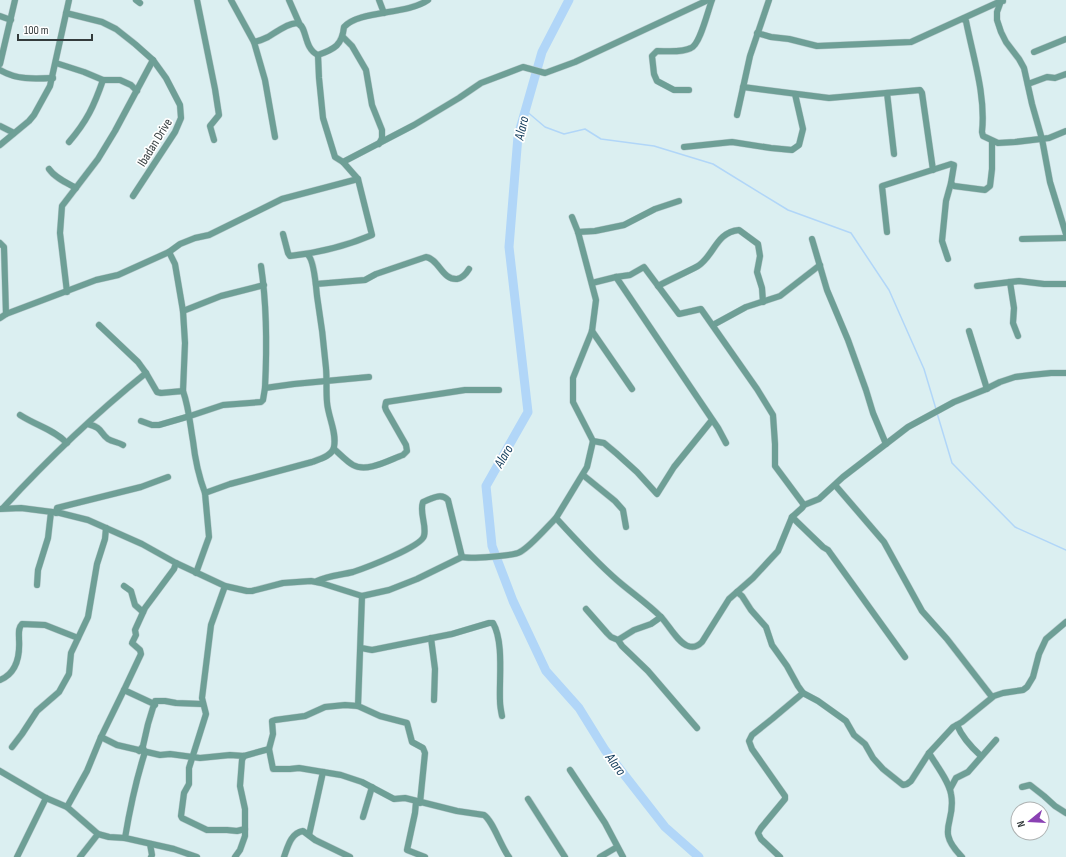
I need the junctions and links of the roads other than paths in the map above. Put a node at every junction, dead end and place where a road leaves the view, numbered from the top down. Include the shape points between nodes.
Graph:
1 (15, 0) edge
2 (69, 0) edge
3 (197, 0) edge
4 (231, 0) edge
5 (289, 0) edge
6 (379, 0) edge
7 (428, 0) edge
8 (708, 0) edge
9 (712, 0) edge
10 (769, 0) edge
11 (1003, 1) edge
12 (66, 13) junction
13 (384, 13) junction
14 (0, 16) edge
15 (963, 19) junction
16 (11, 20) junction
17 (300, 24) junction
18 (757, 33) junction
19 (343, 37) junction
20 (1066, 39) edge
21 (254, 42) junction
22 (1034, 52) dead end
23 (318, 55) junction
24 (153, 60) junction
25 (56, 63) junction
26 (0, 64) edge
27 (0, 70) edge
28 (1066, 74) edge
29 (53, 78) junction
30 (103, 80) junction
31 (1028, 84) junction
32 (743, 87) junction
33 (689, 90) dead end
34 (137, 91) junction
35 (887, 93) junction
36 (795, 94) junction
37 (737, 115) dead end
38 (0, 126) edge
39 (1066, 131) edge
40 (14, 133) junction
41 (275, 136) dead end
42 (1042, 139) junction
43 (214, 140) dead end
44 (992, 141) junction
45 (68, 142) dead end
46 (379, 144) junction
47 (0, 145) edge
48 (684, 147) dead end
49 (894, 154) dead end
50 (343, 162) junction
51 (49, 169) dead end
52 (932, 170) junction
53 (358, 179) junction
54 (951, 183) junction
55 (76, 188) junction
56 (133, 196) dead end
57 (679, 201) dead end
58 (572, 217) dead end
59 (578, 232) junction
60 (887, 232) dead end
61 (284, 234) dead end
62 (1066, 234) edge
63 (1066, 238) edge
64 (812, 239) dead end
65 (1022, 239) dead end
66 (0, 243) edge
67 (169, 252) junction
68 (308, 254) junction
69 (948, 259) dead end
70 (820, 265) junction
71 (261, 266) dead end
72 (469, 269) dead end
73 (616, 277) junction
74 (1010, 282) junction
75 (592, 283) junction
76 (316, 284) junction
77 (1066, 284) edge
78 (264, 285) junction
79 (658, 286) junction
80 (977, 286) dead end
81 (67, 292) junction
82 (763, 302) junction
83 (184, 311) junction
84 (6, 314) junction
85 (0, 318) edge
86 (99, 325) dead end
87 (713, 325) junction
88 (592, 331) junction
89 (969, 331) dead end
90 (1018, 336) dead end
91 (146, 373) junction
92 (1066, 373) edge
93 (369, 377) dead end
94 (326, 382) junction
95 (265, 388) junction
96 (632, 389) dead end
97 (987, 389) junction
98 (499, 390) dead end
99 (183, 392) junction
100 (20, 415) dead end
101 (190, 416) junction
102 (712, 420) junction
103 (141, 421) dead end
104 (88, 424) junction
105 (594, 440) junction
106 (67, 443) junction
107 (726, 443) dead end
108 (886, 444) junction
109 (123, 445) dead end
110 (334, 449) junction
111 (583, 474) junction
112 (168, 477) dead end
113 (835, 485) junction
114 (205, 494) junction
115 (804, 504) junction
116 (2, 509) edge
117 (53, 513) junction
118 (792, 517) junction
119 (556, 518) junction
120 (626, 527) dead end
121 (106, 528) junction
122 (462, 557) junction
123 (176, 563) junction
124 (196, 573) junction
125 (317, 582) junction
126 (37, 585) dead end
127 (124, 586) dead end
128 (225, 586) junction
129 (737, 592) junction
130 (362, 596) junction
131 (586, 609) dead end
132 (143, 612) junction
133 (661, 617) junction
134 (1066, 622) edge
135 (78, 638) junction
136 (431, 638) junction
137 (618, 640) junction
138 (361, 648) junction
139 (905, 657) dead end
140 (0, 680) edge
141 (124, 690) junction
142 (803, 693) junction
143 (992, 697) junction
144 (434, 700) dead end
145 (202, 704) junction
146 (155, 705) junction
147 (358, 706) junction
148 (502, 716) dead end
149 (957, 725) junction
150 (697, 728) dead end
151 (101, 737) junction
152 (996, 740) dead end
153 (12, 746) dead end
154 (269, 749) junction
155 (142, 750) junction
156 (929, 753) junction
157 (981, 756) junction
158 (192, 757) junction
159 (241, 757) junction
160 (570, 770) dead end
161 (0, 771) edge
162 (323, 772) junction
163 (372, 787) junction
164 (1022, 787) dead end
165 (950, 789) junction
166 (46, 798) junction
167 (528, 799) dead end
168 (418, 802) junction
169 (66, 807) junction
170 (1066, 813) edge
171 (363, 817) dead end
172 (245, 829) junction
173 (98, 834) junction
174 (309, 835) junction
175 (125, 838) junction
176 (150, 844) junction
177 (617, 848) junction
178 (193, 856) edge
179 (17, 857) edge
180 (80, 857) edge
181 (151, 857) edge
182 (235, 857) edge
183 (284, 857) edge
184 (350, 857) edge
185 (425, 857) edge
186 (508, 857) edge
187 (565, 857) edge
188 (600, 857) edge
189 (622, 857) edge
190 (780, 857) edge
191 (962, 857) edge

1 - 16 street
2 - 12 street
3 - 43 street via 219,115 210,126
4 - 21 street
5 - 17 street
6 - 13 street
7 - 13 street via 402,10
8 - 46 street via 575,62 545,73 523,67 481,83
9 - 33 street via 693,48 656,51 652,56 657,81 674,90
10 - 18 street
11 - 15 street
11 - 31 street via 997,12 997,20 1006,42 1024,68
12 - 24 street, Ibadan Drive via 102,22 116,29
12 - 25 street
13 - 19 street via 351,20 344,27
14 - 16 street
15 - 18 street via 911,42 817,46
15 - 44 street via 966,21 982,102 982,134
16 - 26 street
17 - 21 street via 291,24
17 - 23 street via 310,47
18 - 32 street
19 - 23 street via 331,51
19 - 46 street via 352,46 366,70 372,105 382,130
20 - 22 street
21 - 41 street via 265,80
23 - 50 street via 323,118 335,157
24 - 34 street
24 - 56 street, Ibadan Drive via 180,105 181,118 175,132
25 - 29 street
25 - 30 street
27 - 29 street via 15,77
28 - 31 street
29 - 40 street via 34,115
30 - 34 street via 120,80
30 - 45 street via 82,126
31 - 42 street
32 - 36 street
32 - 37 street
34 - 55 street via 98,159
35 - 36 street via 829,98
35 - 49 street
35 - 52 street via 920,90 922,93
36 - 48 street via 803,129 799,146 792,150 732,142
38 - 40 street
39 - 42 street
40 - 47 street
42 - 44 street via 998,143
42 - 62 street via 1050,182
44 - 54 street via 990,186 985,190 954,186
46 - 50 street
50 - 53 street
51 - 55 street via 59,179
52 - 54 street via 954,165
52 - 60 street via 882,186
53 - 67 street via 282,199 209,235 180,244
53 - 68 street via 372,235
54 - 69 street via 946,201 942,241
55 - 81 street via 62,206 61,212 60,233
57 - 59 street via 655,209 624,225
58 - 59 street
59 - 75 street
61 - 68 street via 289,255
63 - 65 street
64 - 70 street
66 - 84 street via 4,247
67 - 81 street via 118,276 96,280
67 - 83 street via 175,264
68 - 76 street
70 - 82 street via 780,296
70 - 108 street via 872,413
71 - 78 street
72 - 76 street via 460,278 451,279 432,259 426,257 365,280
73 - 75 street
73 - 79 street via 630,275 644,267
73 - 102 street
74 - 77 street
74 - 80 street
74 - 90 street via 1014,308 1013,322
75 - 88 street via 596,300
76 - 94 street
78 - 83 street via 221,296
78 - 95 street
79 - 82 street via 699,265 722,237 731,231 739,230 758,244 760,256 756,272 762,288
79 - 87 street via 679,314 701,309
81 - 84 street
82 - 87 street via 746,307
83 - 99 street
84 - 85 street
86 - 91 street
87 - 115 street via 773,415 775,466
88 - 96 street
88 - 105 street via 574,378 573,402
89 - 97 street
91 - 99 street via 157,392
91 - 104 street
92 - 97 street via 1015,377
93 - 94 street
94 - 95 street
94 - 110 street
95 - 101 street via 261,402 224,405
97 - 108 street via 908,427
98 - 110 street via 465,390 386,402 386,410 406,445 407,451 403,455 362,468 351,464
99 - 101 street
100 - 106 street via 52,431
101 - 103 street via 159,425
101 - 114 street
102 - 105 street via 674,467 657,494 610,448
102 - 107 street
104 - 106 street
104 - 109 street via 97,427 107,438
105 - 111 street
106 - 116 street
108 - 113 street
110 - 114 street via 326,457 312,462 230,484
111 - 119 street
111 - 120 street via 619,505 623,510
112 - 117 street via 141,487 57,508
113 - 115 street via 819,499
113 - 143 street via 884,542 922,611
114 - 124 street via 210,537
115 - 118 street
116 - 117 street via 21,508
117 - 121 street via 88,520
117 - 126 street via 48,542 38,570
118 - 129 street via 778,552
118 - 139 street via 828,550
119 - 122 street via 521,552
119 - 133 street via 592,557
121 - 123 street
121 - 135 street via 88,617
122 - 125 street via 449,504 445,496 441,496 423,502 421,507 424,535 419,543 374,564 323,578
122 - 130 street via 389,590
123 - 124 street
123 - 132 street
124 - 128 street
125 - 128 street via 283,583 252,591
125 - 130 street
127 - 132 street via 132,591 135,604
128 - 145 street via 211,626
129 - 133 street via 729,598 698,646 686,646
129 - 142 street via 766,627 772,645
130 - 138 street
131 - 137 street via 611,637
132 - 141 street via 132,643 141,654
133 - 137 street
134 - 143 street via 1046,639 1027,687
135 - 140 street via 45,625 22,624 19,628 16,664 8,676
135 - 153 street via 71,653 69,674 59,692 37,711
136 - 138 street via 372,650
136 - 144 street via 435,669
136 - 148 street via 493,623 501,668
137 - 150 street
138 - 147 street
141 - 146 street
141 - 151 street
142 - 156 street via 846,720 854,735 865,744 873,758 903,785 911,781
142 - 190 street via 752,735 749,741 785,796 758,833
143 - 149 street
145 - 146 street via 165,700 155,701
145 - 158 street via 206,714
146 - 155 street
147 - 154 street via 325,707 305,716 272,720 273,734
147 - 168 street via 380,716 407,723 412,742 423,748 425,753
149 - 156 street via 950,729
149 - 157 street via 972,748
151 - 155 street via 118,745
151 - 169 street
152 - 157 street
154 - 159 street
154 - 162 street via 273,769 299,768
155 - 158 street via 160,755
155 - 175 street
156 - 165 street
157 - 165 street via 968,772 956,778
158 - 159 street
158 - 172 street via 181,817 207,830
159 - 172 street via 240,791 245,809
160 - 177 street via 605,823
161 - 166 street
162 - 163 street via 353,778
162 - 174 street
163 - 168 street via 394,799 405,798
163 - 171 street
164 - 170 street via 1030,785
165 - 191 street via 952,807 947,832
166 - 169 street
166 - 179 street
167 - 187 street
168 - 185 street via 407,850
168 - 186 street via 484,815
169 - 173 street
172 - 182 street via 243,842
173 - 175 street
173 - 180 street
174 - 183 street via 303,831 297,832
174 - 184 street
175 - 176 street
176 - 178 street
176 - 181 street
177 - 188 street
177 - 189 street

